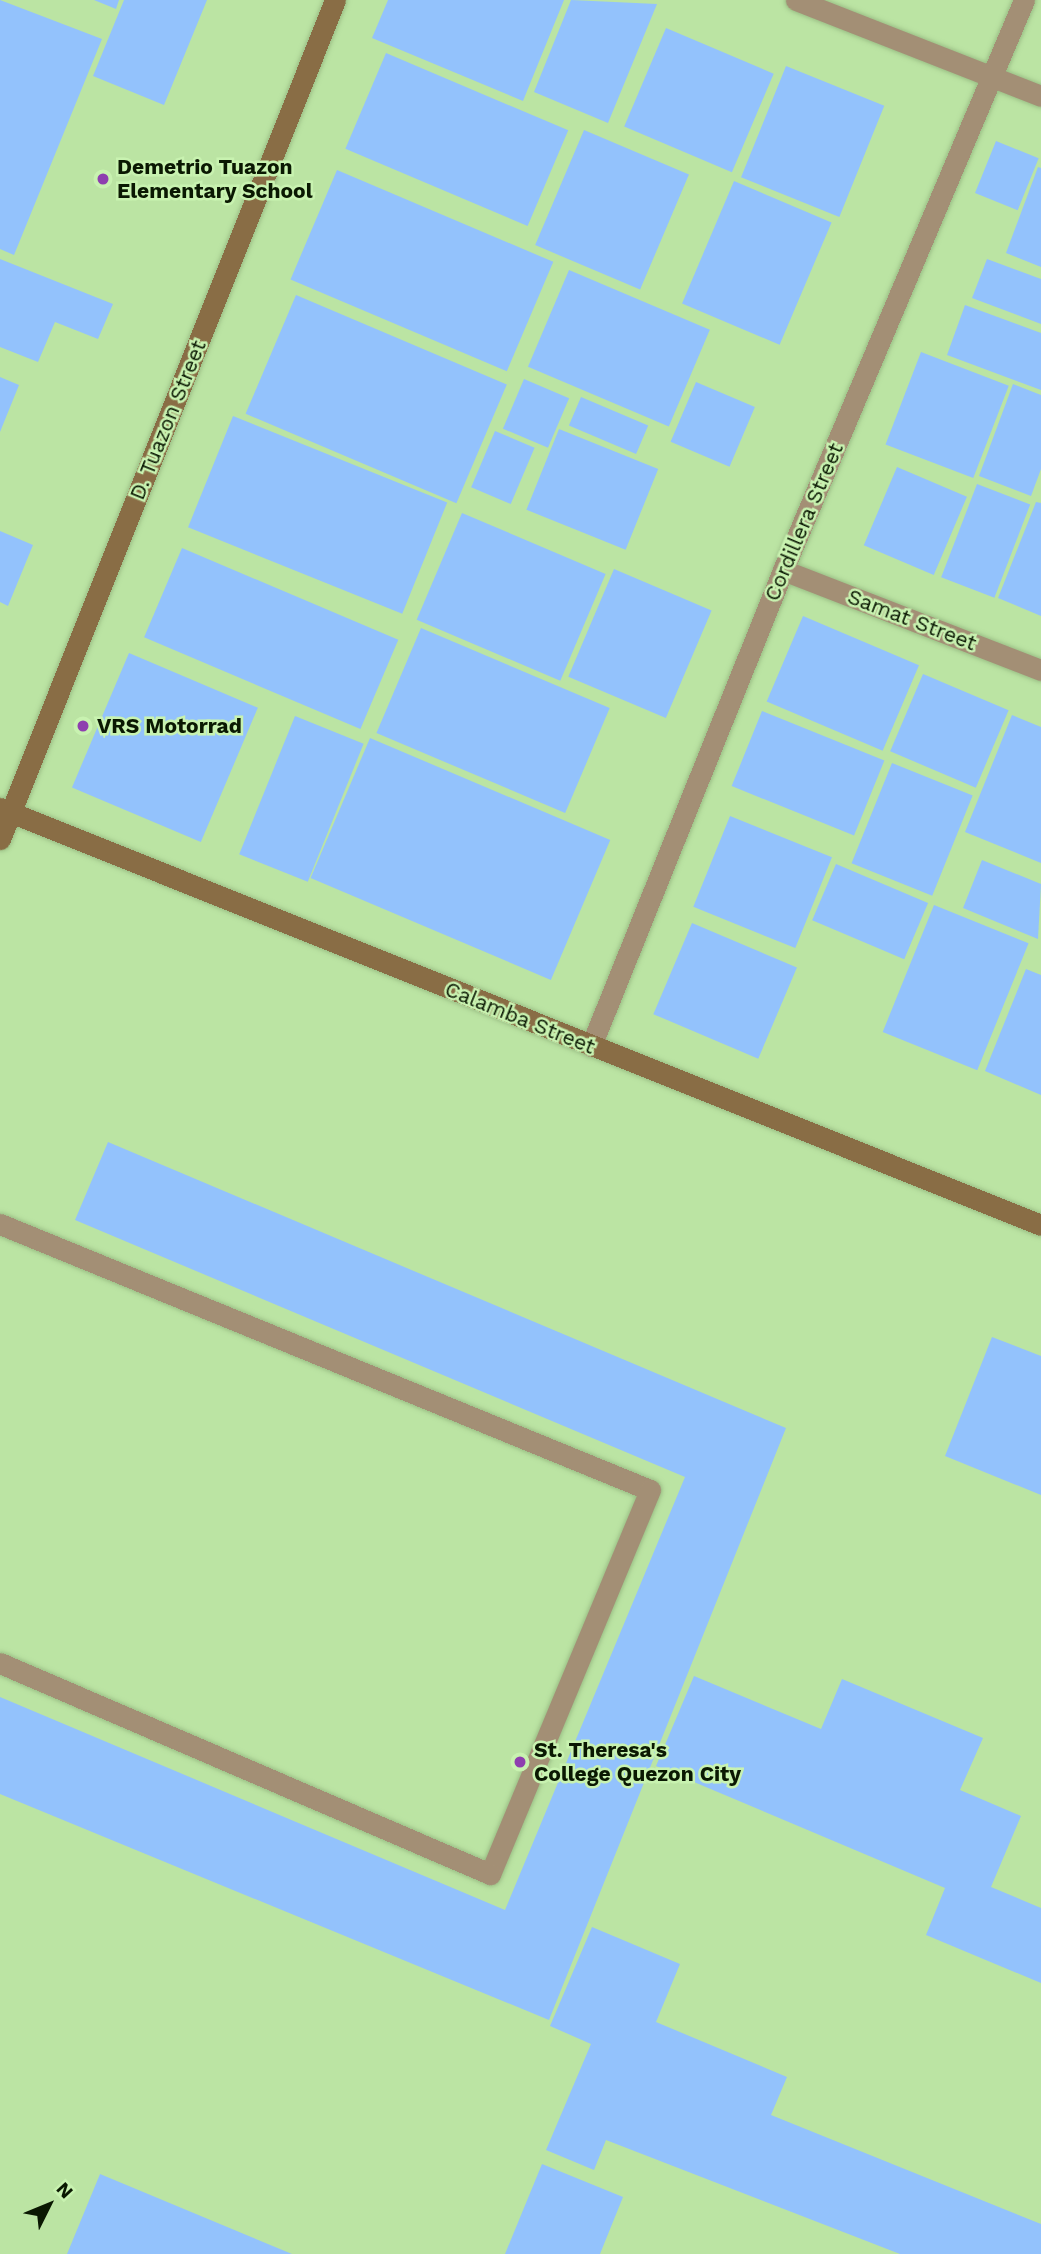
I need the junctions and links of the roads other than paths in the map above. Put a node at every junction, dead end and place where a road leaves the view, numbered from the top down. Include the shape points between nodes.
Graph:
1 (335, 0) edge
2 (796, 0) edge
3 (1024, 0) edge
4 (991, 76) junction
5 (1041, 96) edge
6 (783, 570) junction
7 (1041, 670) edge
8 (5, 810) edge
9 (0, 839) edge
10 (591, 1046) junction
11 (0, 1224) edge
12 (1041, 1225) edge
13 (0, 1664) edge

1 - 8 street, D. Tuazon Street
2 - 4 street
3 - 4 street, Cordillera Street
4 - 5 street
4 - 6 street, Cordillera Street
6 - 7 street, Samat Street
6 - 10 street, Cordillera Street
8 - 9 street, D. Tuazon Street
8 - 10 street, Calamba Street
10 - 12 street, Calamba Street
11 - 13 street via 650,1490 490,1874

